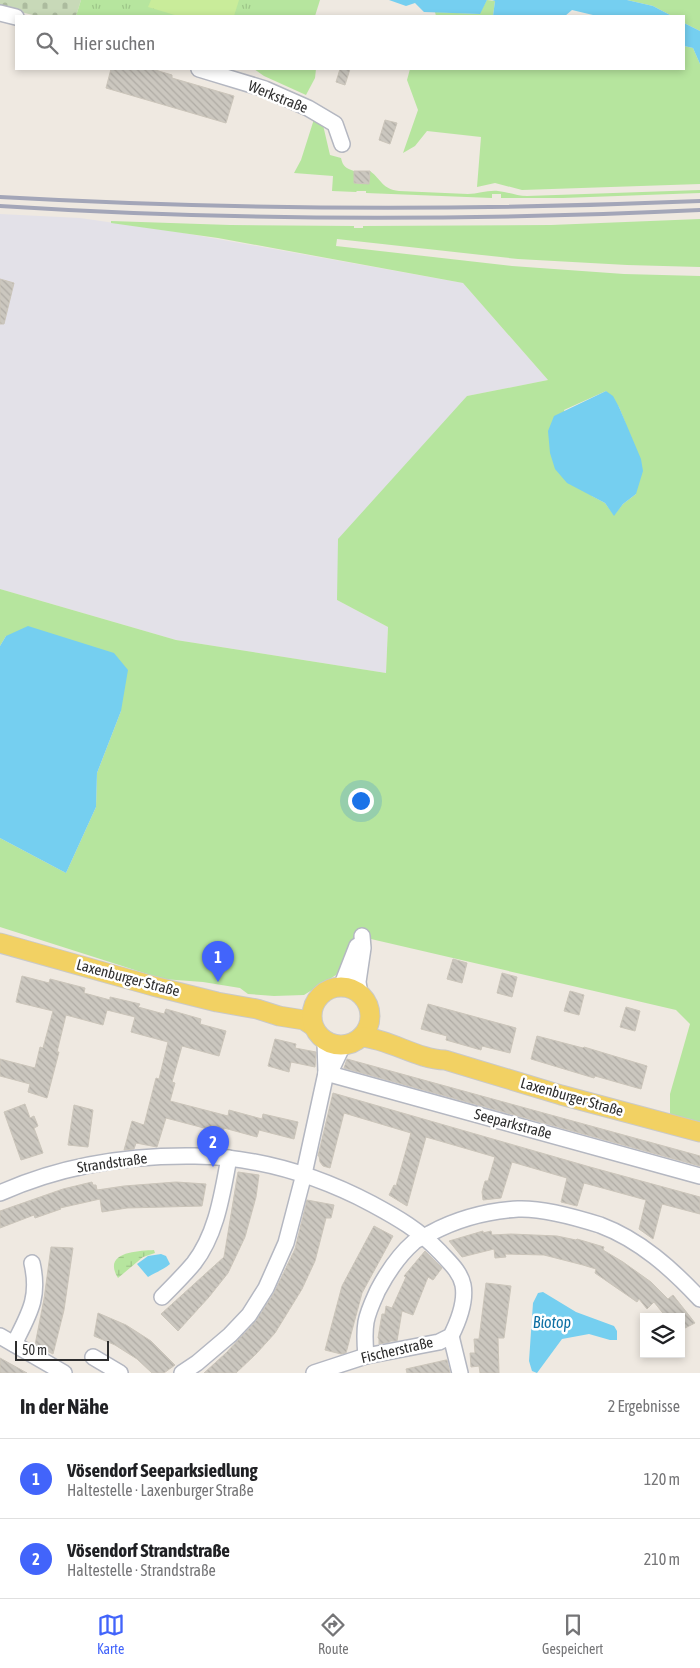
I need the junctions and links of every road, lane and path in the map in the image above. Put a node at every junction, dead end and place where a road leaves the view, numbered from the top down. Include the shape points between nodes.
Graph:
1 (0, 13) edge
2 (15, 17) edge
3 (202, 70) edge
4 (342, 144) dead end
5 (0, 943) edge
6 (341, 986) junction
7 (360, 994) junction
8 (316, 1000) junction
9 (257, 1009) junction
10 (370, 1014) junction
11 (319, 1033) junction
12 (361, 1038) junction
13 (343, 1045) junction
14 (445, 1060) junction
15 (326, 1073) junction
16 (700, 1132) edge
17 (228, 1158) junction
18 (304, 1174) junction
19 (700, 1176) edge
20 (0, 1193) edge
21 (425, 1236) junction
22 (32, 1263) dead end
23 (162, 1297) dead end
24 (700, 1299) edge
25 (0, 1336) edge
26 (451, 1336) junction
27 (14, 1344) junction
28 (366, 1356) junction
29 (92, 1357) dead end
30 (64, 1373) edge
31 (120, 1373) edge
32 (182, 1373) edge
33 (314, 1373) edge
34 (460, 1373) edge

1 - 2 street
3 - 4 street, Werkstraße via 265,89 308,108 335,124
5 - 9 main road, Laxenburger Straße via 153,986
6 - 7 main road
6 - 7 street via 362,936
6 - 8 main road
7 - 10 main road
8 - 9 main road, Laxenburger Straße via 305,1006
8 - 11 main road via 311,1016
9 - 11 main road, Laxenburger Straße via 304,1020
10 - 12 main road via 369,1024
10 - 14 main road, Laxenburger Straße via 376,1024
11 - 13 main road via 334,1045
11 - 15 street
12 - 13 main road
12 - 14 main road, Laxenburger Straße via 372,1038 430,1059
13 - 15 street via 334,1066
14 - 16 main road, Laxenburger Straße
15 - 18 street
15 - 19 street, Seeparkstraße
17 - 18 street, Strandstraße
17 - 20 street, Strandstraße via 120,1159 64,1169
17 - 23 street via 217,1217 207,1242 195,1262
18 - 21 street, Strandstraße via 348,1191
18 - 32 street via 286,1243 266,1288 249,1315 230,1335
21 - 24 street via 453,1222 487,1213 520,1209 562,1214 601,1226 640,1244
21 - 26 street, Fischerstraße via 456,1270 463,1285 457,1323
21 - 28 street via 415,1241 384,1278 366,1321
22 - 27 street via 35,1296
25 - 27 street
26 - 28 street, Fischerstraße via 439,1342
26 - 34 street, Fischerstraße
27 - 30 street
28 - 33 street, Fischerstraße
29 - 31 street

